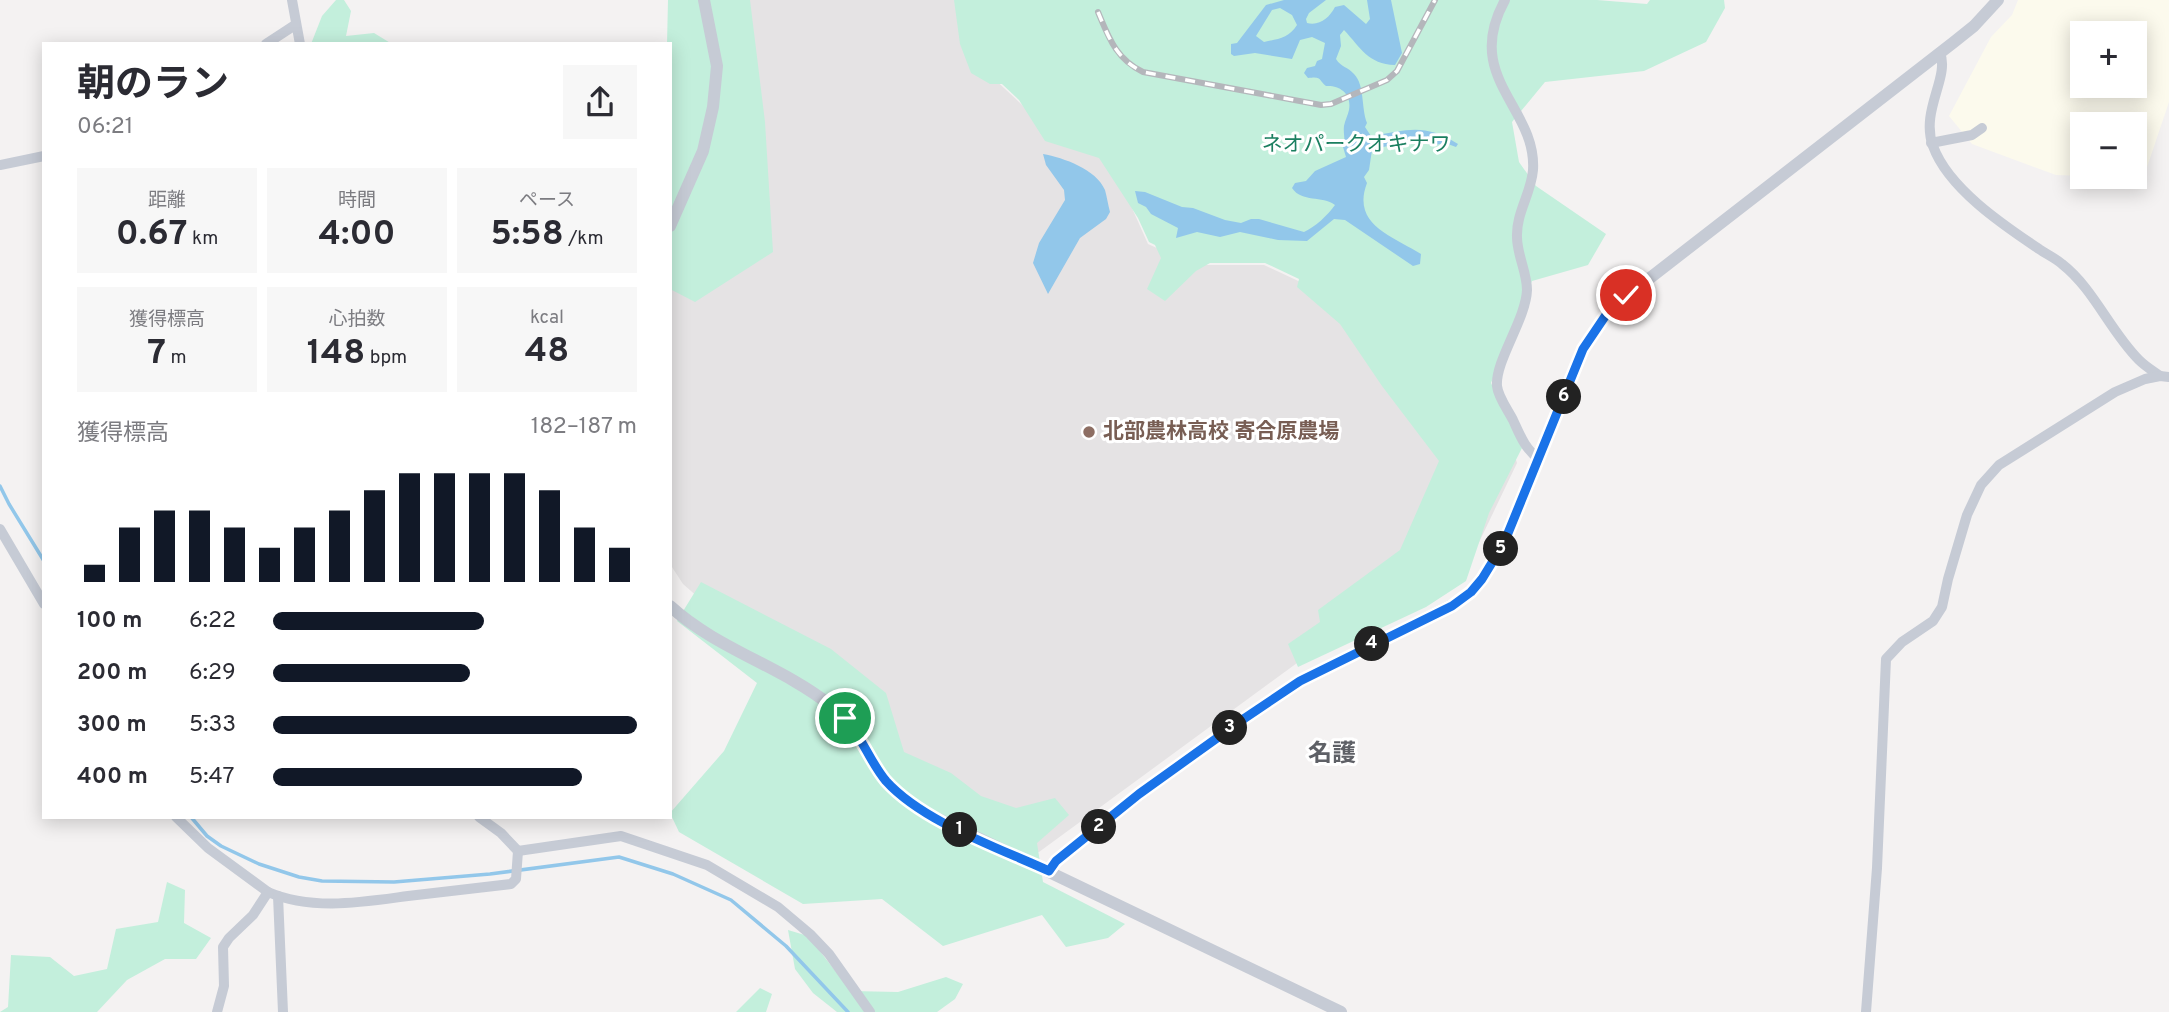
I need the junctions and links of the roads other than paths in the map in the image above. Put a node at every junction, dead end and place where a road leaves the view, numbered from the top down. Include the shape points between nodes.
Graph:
1 (292, 0) edge
2 (704, 0) edge
3 (1504, 0) edge
4 (1998, 0) edge
5 (295, 25) junction
6 (270, 42) edge
7 (299, 42) edge
8 (1940, 52) junction
9 (1982, 128) dead end
10 (1931, 143) junction
11 (42, 156) edge
12 (0, 164) edge
13 (672, 221) edge
14 (2165, 376) edge
15 (1539, 459) junction
16 (0, 529) edge
17 (42, 601) edge
18 (672, 608) edge
19 (178, 819) edge
20 (482, 819) edge
21 (518, 851) junction
22 (1049, 871) junction
23 (273, 894) junction
24 (217, 1012) edge
25 (284, 1012) edge
26 (870, 1012) edge
27 (1341, 1012) edge
28 (1866, 1012) edge

1 - 5 street
2 - 13 street via 717,66 713,107 703,151
3 - 15 street via 1491,45 1493,63 1524,129 1533,170 1518,218 1517,239 1527,289 1497,387 1528,451
4 - 8 street
5 - 6 street
5 - 7 street
8 - 10 street via 1944,66 1932,103
8 - 15 street via 1610,309 1583,349
9 - 10 street via 1972,135
10 - 14 street via 1938,159 1981,208 2062,264 2139,361
11 - 12 street
14 - 28 street via 2115,392 1999,465 1980,485 1967,515 1942,607 1933,621 1886,659
15 - 22 street via 1494,563 1471,592 1431,617 1300,681 1139,794
16 - 17 street
18 - 22 street via 720,642 830,705 856,730 885,779 906,800
19 - 23 street via 208,848
20 - 21 street
21 - 23 street via 512,884 353,903 313,903
21 - 26 street via 621,836 707,865 778,907 810,934
22 - 27 street
23 - 24 street via 223,947 224,986
23 - 25 street

